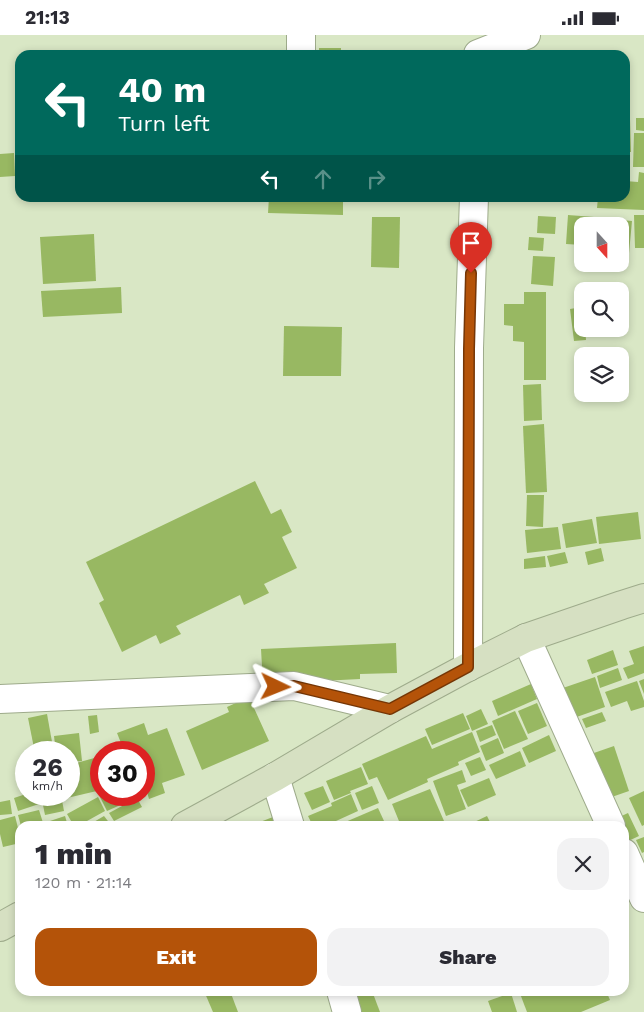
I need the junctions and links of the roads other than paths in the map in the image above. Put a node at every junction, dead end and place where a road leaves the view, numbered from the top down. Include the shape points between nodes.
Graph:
1 (301, 35) edge
2 (526, 35) edge
3 (478, 48) edge
4 (301, 50) edge
5 (474, 202) edge
6 (644, 598) edge
7 (526, 639) junction
8 (468, 667) junction
9 (0, 699) edge
10 (390, 709) junction
11 (275, 777) junction
12 (195, 821) edge
13 (288, 821) edge
14 (609, 821) edge
15 (629, 864) edge
16 (644, 898) edge
17 (15, 919) edge
18 (0, 927) edge
19 (342, 996) edge
20 (347, 1012) edge

1 - 4 street
2 - 3 street
5 - 8 street via 469,349
6 - 7 street
7 - 8 street
7 - 14 street
8 - 10 street
9 - 10 street via 294,686
10 - 11 street
11 - 12 street
11 - 13 street
15 - 16 street
17 - 18 street
19 - 20 street

